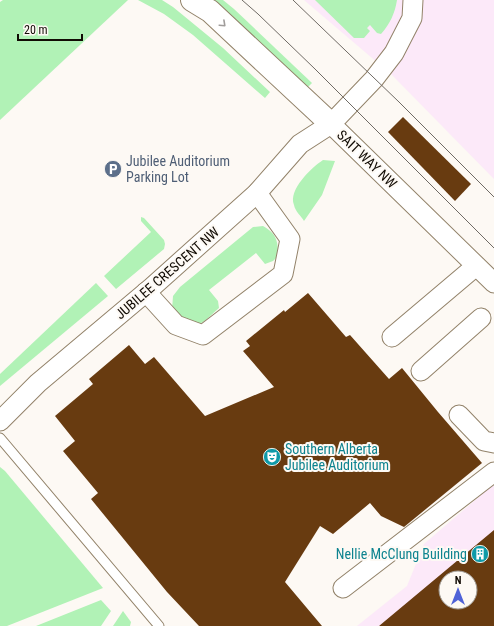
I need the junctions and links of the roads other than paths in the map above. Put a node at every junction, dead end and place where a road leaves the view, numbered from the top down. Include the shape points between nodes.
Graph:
1 (192, 0) edge
2 (413, 0) edge
3 (331, 124) junction
4 (257, 193) junction
5 (476, 266) junction
6 (494, 284) edge
7 (146, 292) junction
8 (481, 318) dead end
9 (392, 338) dead end
10 (421, 371) dead end
11 (459, 414) dead end
12 (0, 421) edge
13 (0, 438) edge
14 (494, 443) edge
15 (494, 472) edge
16 (343, 588) dead end
17 (159, 626) edge

1 -> 3 main road via 210,11
2 - 3 street, SAIT WAY NW via 412,18 394,53 374,79
3 - 4 street, JUBILEE CRESCENT NW via 300,144
3 - 5 street, SAIT WAY NW
4 - 7 street, JUBILEE CRESCENT NW
4 - 7 street via 290,239 283,274 203,335 176,325
5 - 6 street, SAIT WAY NW
5 - 9 street
7 - 12 street, JUBILEE CRESCENT NW via 38,383
8 - 10 street
11 - 14 street via 484,441
13 - 17 lane
15 - 16 street

